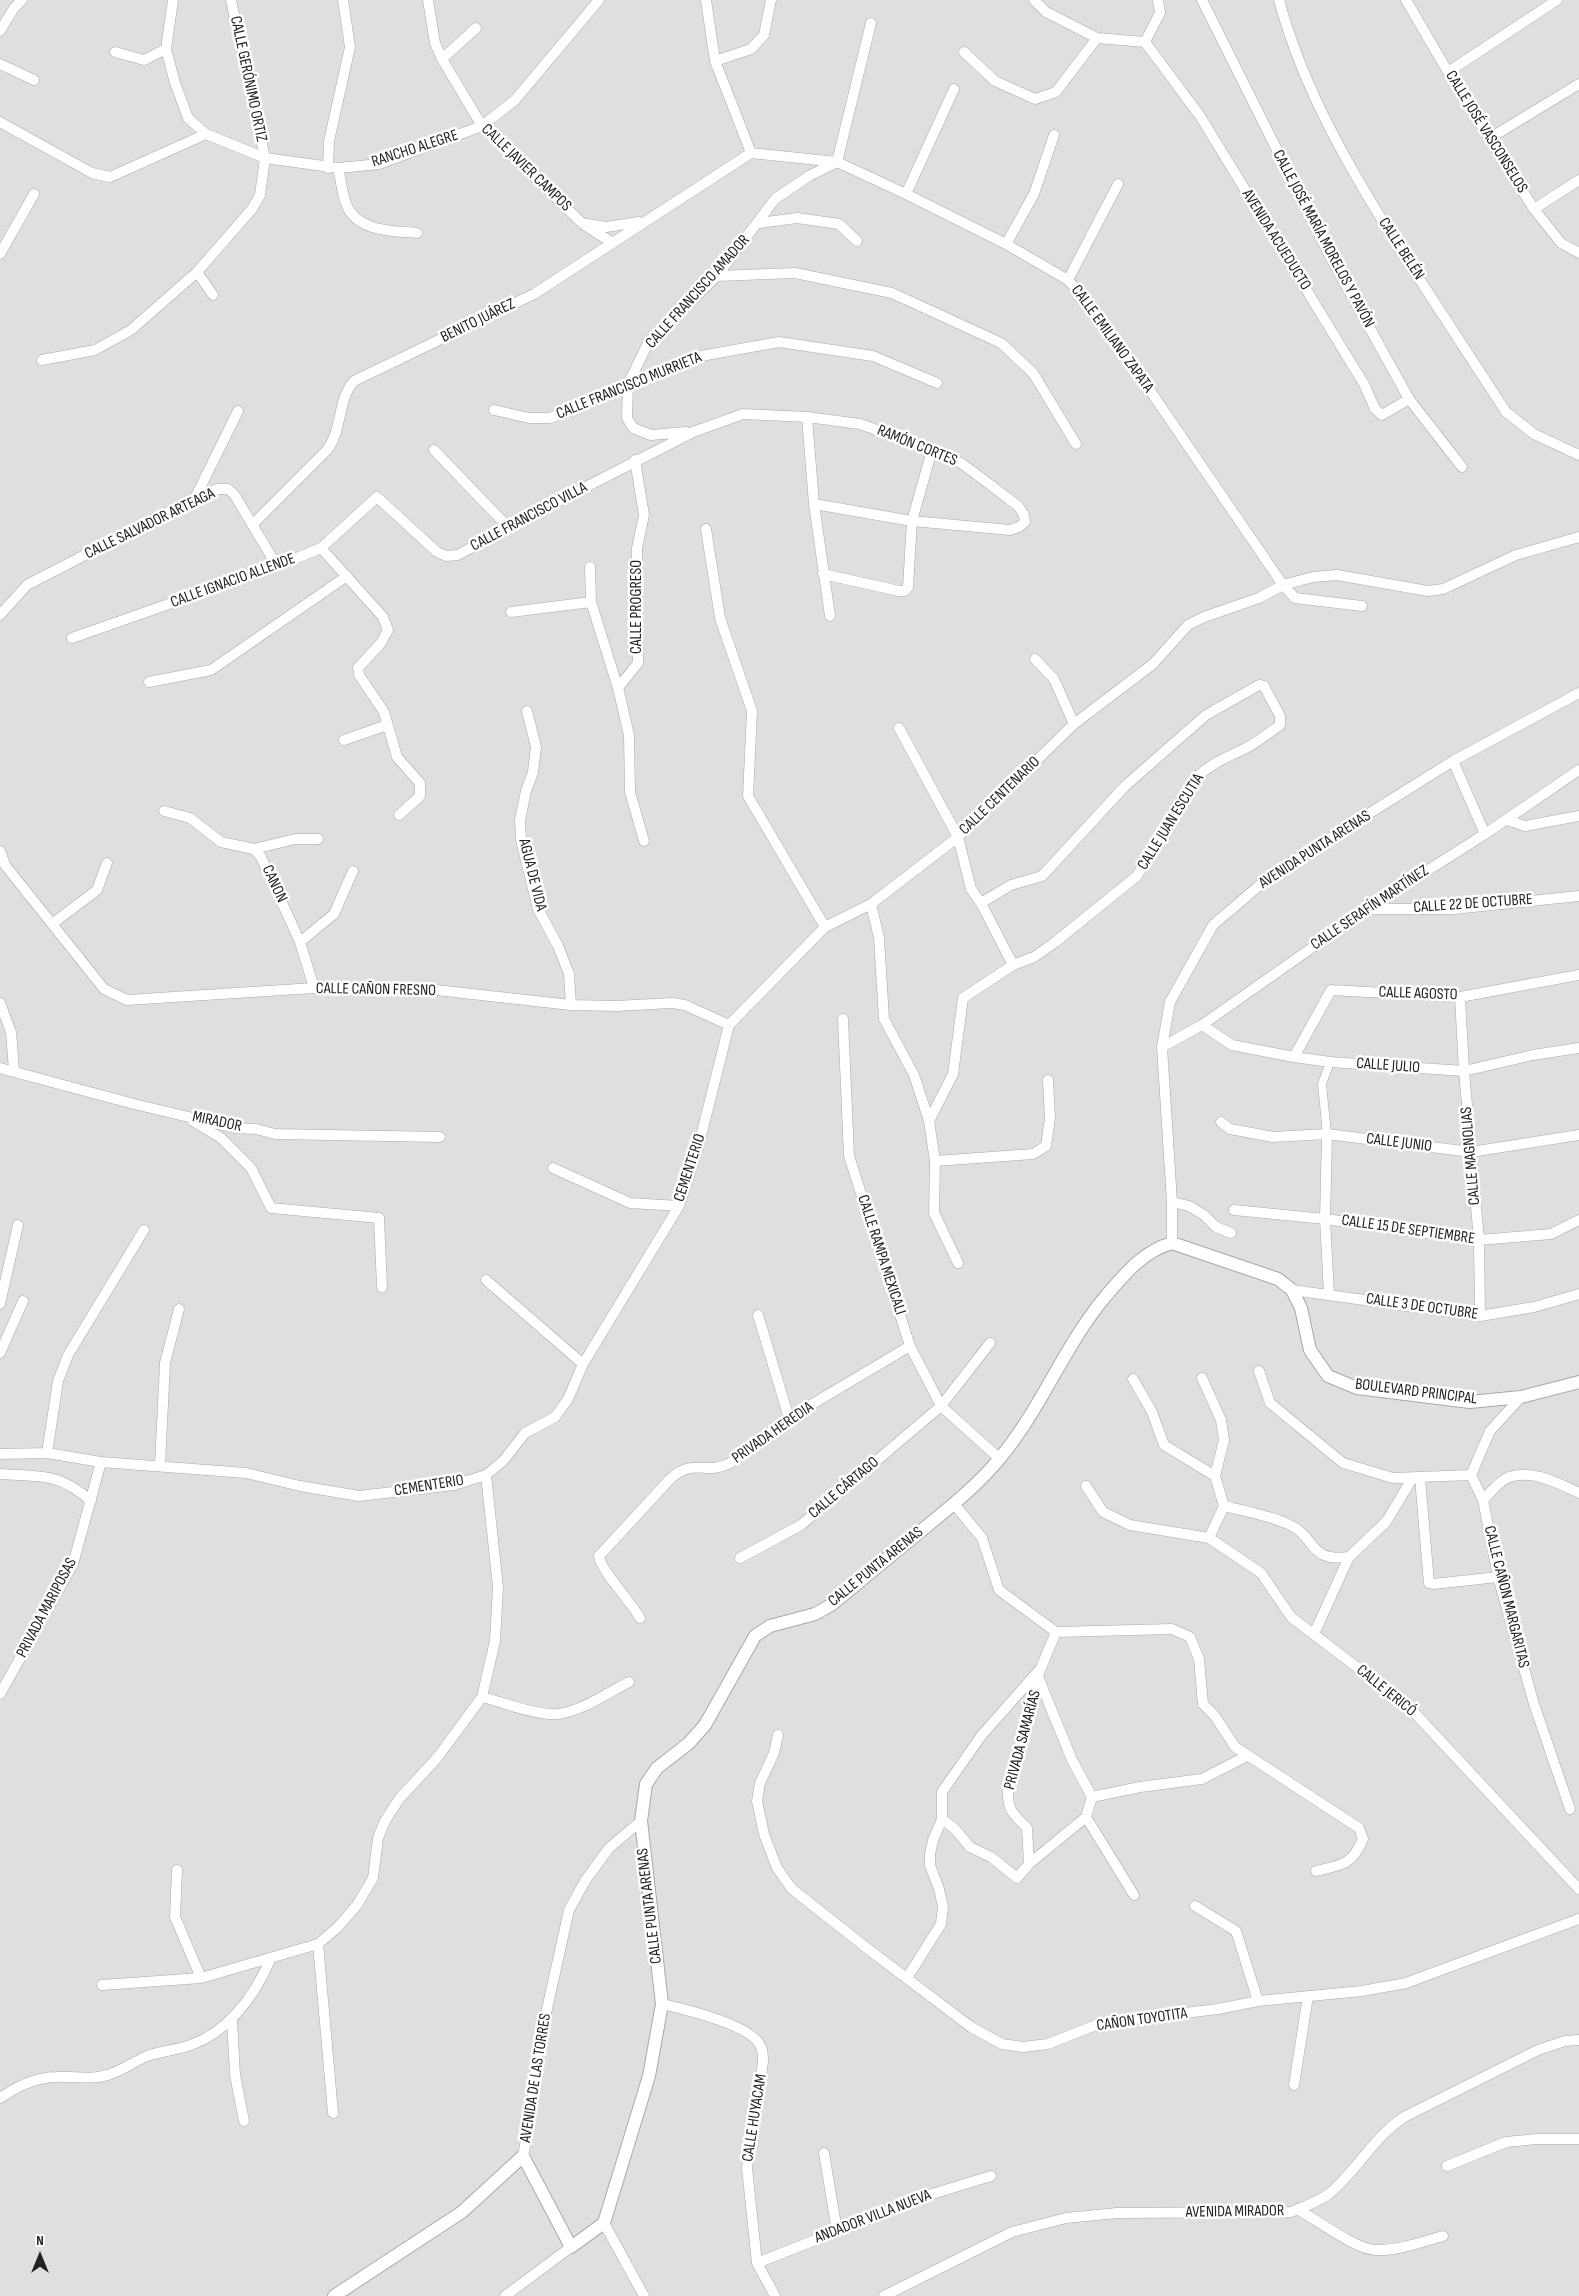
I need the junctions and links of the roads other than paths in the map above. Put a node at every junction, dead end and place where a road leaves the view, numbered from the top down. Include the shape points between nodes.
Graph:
1 (22, 0) edge
2 (174, 0) edge
3 (231, 0) edge
4 (343, 0) edge
5 (428, 0) edge
6 (599, 0) edge
7 (706, 0) edge
8 (771, 0) edge
9 (1034, 0) edge
10 (1158, 0) edge
11 (1202, 0) edge
12 (1279, 0) edge
13 (1406, 0) edge
14 (1557, 0) edge
15 (871, 23) dead end
16 (476, 28) dead end
17 (0, 31) edge
18 (1098, 38) junction
19 (1145, 42) junction
20 (166, 49) junction
21 (115, 52) dead end
22 (964, 52) dead end
23 (442, 59) junction
24 (716, 61) junction
25 (1, 67) edge
26 (1448, 72) junction
27 (34, 80) dead end
28 (1579, 84) edge
29 (954, 89) dead end
30 (0, 122) edge
31 (482, 126) junction
32 (206, 134) junction
33 (1054, 135) dead end
34 (1490, 138) junction
35 (751, 153) junction
36 (265, 158) junction
37 (837, 162) junction
38 (333, 168) junction
39 (1579, 180) edge
40 (1118, 184) dead end
41 (34, 194) dead end
42 (906, 194) junction
43 (1534, 209) junction
44 (644, 221) junction
45 (760, 223) junction
46 (584, 224) junction
47 (417, 233) dead end
48 (857, 241) dead end
49 (613, 243) junction
50 (1006, 244) junction
51 (1579, 253) edge
52 (0, 254) edge
53 (197, 272) junction
54 (717, 276) junction
55 (1068, 280) junction
56 (213, 295) dead end
57 (42, 360) dead end
58 (937, 383) dead end
59 (628, 384) junction
60 (1409, 399) junction
61 (494, 410) dead end
62 (238, 411) dead end
63 (807, 417) junction
64 (693, 432) junction
65 (1076, 444) dead end
66 (434, 450) dead end
67 (932, 450) junction
68 (1579, 455) edge
69 (635, 460) junction
70 (1462, 467) dead end
71 (377, 496) joint
72 (195, 498) junction
73 (814, 504) junction
74 (912, 521) junction
75 (252, 525) junction
76 (508, 527) junction
77 (706, 529) dead end
78 (1579, 537) edge
79 (321, 548) junction
80 (277, 566) junction
81 (590, 567) dead end
82 (823, 574) junction
83 (347, 576) junction
84 (1283, 586) junction
85 (591, 602) junction
86 (1362, 606) dead end
87 (512, 612) dead end
88 (0, 615) edge
89 (830, 616) dead end
90 (72, 638) dead end
91 (1035, 659) dead end
92 (148, 682) dead end
93 (618, 688) junction
94 (1579, 693) edge
95 (527, 711) dead end
96 (1074, 724) junction
97 (387, 725) junction
98 (899, 728) dead end
99 (344, 740) dead end
100 (1453, 761) junction
101 (1579, 770) edge
102 (164, 810) dead end
103 (400, 815) dead end
104 (1579, 816) edge
105 (1507, 820) junction
106 (1485, 834) junction
107 (958, 836) junction
108 (318, 839) dead end
109 (644, 841) dead end
110 (254, 849) junction
111 (0, 851) edge
112 (107, 863) dead end
113 (353, 871) dead end
114 (1579, 896) edge
115 (981, 903) junction
116 (870, 904) junction
117 (1366, 908) junction
118 (52, 924) junction
119 (825, 927) junction
120 (300, 942) junction
121 (1013, 966) junction
122 (1579, 975) edge
123 (314, 988) junction
124 (1460, 997) junction
125 (0, 1003) edge
126 (571, 1006) junction
127 (843, 1019) dead end
128 (729, 1025) junction
129 (1202, 1025) junction
130 (1162, 1046) junction
131 (1579, 1048) edge
132 (1294, 1057) junction
133 (1330, 1062) junction
134 (0, 1068) edge
135 (14, 1070) junction
136 (1464, 1071) junction
137 (1048, 1080) dead end
138 (184, 1115) junction
139 (929, 1121) junction
140 (1221, 1122) dead end
141 (1327, 1134) junction
142 (1579, 1135) edge
143 (440, 1137) dead end
144 (1471, 1152) junction
145 (935, 1161) junction
146 (553, 1168) dead end
147 (1172, 1202) junction
148 (679, 1206) junction
149 (1234, 1210) dead end
150 (1325, 1219) junction
151 (1579, 1220) edge
152 (18, 1226) dead end
153 (144, 1230) dead end
154 (1231, 1233) dead end
155 (1479, 1240) junction
156 (1172, 1243) junction
157 (958, 1263) dead end
158 (486, 1280) dead end
159 (382, 1288) dead end
160 (1292, 1290) junction
161 (1329, 1294) junction
162 (1579, 1294) edge
163 (23, 1301) dead end
164 (0, 1304) edge
165 (179, 1309) dead end
166 (758, 1315) dead end
167 (1480, 1316) junction
168 (990, 1342) dead end
169 (910, 1346) junction
170 (0, 1353) edge
171 (583, 1364) junction
172 (1259, 1371) dead end
173 (1202, 1378) dead end
174 (1133, 1379) dead end
175 (1579, 1382) edge
176 (1521, 1397) junction
177 (941, 1406) junction
178 (789, 1418) junction
179 (47, 1453) junction
180 (0, 1454) edge
181 (1000, 1458) junction
182 (102, 1462) junction
183 (160, 1465) junction
184 (0, 1474) edge
185 (486, 1475) junction
186 (1215, 1476) junction
187 (1471, 1476) junction
188 (1416, 1478) junction
189 (1086, 1486) dead end
190 (1579, 1493) edge
191 (1483, 1500) junction
192 (91, 1501) junction
193 (954, 1504) junction
194 (1224, 1506) junction
195 (1209, 1538) junction
196 (1349, 1556) junction
197 (740, 1558) dead end
198 (1498, 1577) junction
199 (640, 1618) dead end
200 (1056, 1632) junction
201 (1314, 1634) junction
202 (1041, 1668) junction
203 (1039, 1679) junction
204 (629, 1682) dead end
205 (0, 1694) edge
206 (482, 1696) junction
207 (778, 1735) dead end
208 (1247, 1756) junction
209 (1092, 1797) junction
210 (1570, 1809) dead end
211 (1086, 1817) junction
212 (942, 1819) junction
213 (641, 1821) junction
214 (1029, 1864) junction
215 (176, 1870) dead end
216 (1316, 1871) dead end
217 (1579, 1890) edge
218 (1134, 1895) dead end
219 (1194, 1906) dead end
220 (1579, 1919) edge
221 (318, 1944) junction
222 (271, 1958) junction
223 (201, 1978) junction
224 (906, 1978) junction
225 (102, 1985) dead end
226 (1308, 1996) junction
227 (1258, 2001) junction
228 (662, 2004) junction
229 (232, 2020) junction
230 (1579, 2040) edge
231 (1294, 2085) dead end
232 (0, 2098) edge
233 (333, 2113) dead end
234 (244, 2120) dead end
235 (1579, 2139) edge
236 (824, 2153) dead end
237 (523, 2156) junction
238 (1447, 2166) dead end
239 (991, 2176) dead end
240 (1297, 2210) junction
241 (604, 2223) junction
242 (837, 2232) junction
243 (1443, 2236) dead end
244 (571, 2246) junction
245 (757, 2263) junction
246 (334, 2296) edge
247 (505, 2296) edge
248 (644, 2296) edge
249 (775, 2296) edge
250 (884, 2296) edge

1 - 17 street
2 - 20 street, RANCHO ALEGRE
3 - 36 street, CALLE GERÓNIMO ORTIZ
4 - 38 street via 350,47 329,141
5 - 23 street, CALLE JAVIER CAMPOS via 435,43
6 - 31 street, RANCHO ALEGRE via 515,100
7 - 24 street
8 - 24 street via 764,35 751,49
9 - 18 street via 1046,12
10 - 19 street via 1160,13
11 - 60 street, CALLE JOSÉ MARÍA MORELOS Y PAVÓN via 1332,260
12 - 68 street, CALLE BELÉN via 1288,32 1352,172 1501,405 1534,434
13 - 26 street, CALLE JOSÉ VASCONSELOS
14 - 26 street
15 - 37 street
16 - 23 street
18 - 19 street
18 - 22 street via 1056,92 1034,99 994,81
19 - 60 street, AVENIDA ACUEDUCTO via 1200,116 1364,384 1375,409 1382,415
20 - 21 street via 144,60
20 - 32 street, RANCHO ALEGRE via 188,118
23 - 31 street, CALLE JAVIER CAMPOS
24 - 35 street
25 - 27 street
26 - 34 street, CALLE JOSÉ VASCONSELOS
28 - 34 street
29 - 42 street
30 - 32 street via 92,174 110,177
31 - 38 street, RANCHO ALEGRE via 379,164
31 - 46 street, CALLE JAVIER CAMPOS
32 - 36 street, RANCHO ALEGRE
33 - 50 street via 1034,194
34 - 43 street, CALLE JOSÉ VASCONSELOS
35 - 37 street, CALLE EMILIANO ZAPATA
35 - 44 street, BENITO JUÁREZ
36 - 38 street, RANCHO ALEGRE
36 - 53 street, CALLE GERÓNIMO ORTIZ via 260,195 252,209
37 - 42 street, CALLE EMILIANO ZAPATA
37 - 45 street, CALLE FRANCISCO AMADOR via 775,199
38 - 47 street via 348,208 360,222
39 - 43 street
40 - 55 street
41 - 52 street
42 - 50 street, CALLE EMILIANO ZAPATA
43 - 51 street, CALLE JOSÉ VASCONSELOS via 1561,243
44 - 46 street, CALLE JAVIER CAMPOS via 606,227
44 - 49 street, BENITO JUÁREZ
45 - 48 street via 797,218 839,224
45 - 54 street, CALLE FRANCISCO AMADOR
46 - 49 street, CALLE JAVIER CAMPOS
49 - 75 street, BENITO JUÁREZ via 534,294 354,380 345,391 336,439
50 - 55 street, CALLE EMILIANO ZAPATA
53 - 56 street
53 - 57 street, CALLE GERÓNIMO ORTIZ via 131,330 95,350
54 - 59 street, CALLE FRANCISCO AMADOR via 649,340
54 - 65 street via 795,273 892,293 1001,344 1033,372
55 - 84 street, CALLE EMILIANO ZAPATA via 1094,310
58 - 59 street, CALLE FRANCISCO MURRIETA via 873,356 780,342 701,356
59 - 61 street, CALLE FRANCISCO MURRIETA via 550,418 529,418
59 - 64 street, CALLE FRANCISCO AMADOR via 628,418 633,428 651,435
60 - 70 street, CALLE JOSÉ MARÍA MORELOS Y PAVÓN
62 - 72 street
63 - 64 street, RAMÓN CORTES via 743,414
63 - 67 street, RAMÓN CORTES via 860,424
63 - 73 street
64 - 69 street, CALLE FRANCISCO VILLA
66 - 76 street
67 - 74 street
67 - 74 street, RAMÓN CORTES via 961,463 1018,506 1025,522 1010,530
69 - 76 street, CALLE FRANCISCO VILLA
69 - 93 street, CALLE PROGRESO via 644,515 637,548 638,663
71 - 76 street, CALLE FRANCISCO VILLA via 437,552 446,556 458,555
71 - 79 street, CALLE IGNACIO ALLENDE
72 - 75 street, CALLE SALVADOR ARTEAGA via 218,489 228,489
72 - 88 street, CALLE SALVADOR ARTEAGA via 27,585
73 - 74 street, RAMÓN CORTES
73 - 82 street
74 - 82 street via 908,587 905,590
75 - 80 street, CALLE SALVADOR ARTEAGA
77 - 119 street via 720,618 752,711 748,796
78 - 84 street, CALLE CENTENARIO via 1516,555 1443,589 1428,591 1337,575 1313,577
79 - 80 street, CALLE IGNACIO ALLENDE
79 - 83 street
80 - 90 street, CALLE IGNACIO ALLENDE
81 - 85 street, CALLE PROGRESO
82 - 89 street
83 - 92 street via 211,670
83 - 97 street via 383,617 388,630 381,643 358,668 359,675 384,712
84 - 86 street via 1295,598
84 - 96 street, CALLE CENTENARIO via 1188,625 1153,664
85 - 87 street
85 - 93 street, CALLE PROGRESO
91 - 96 street via 1054,680
93 - 109 street via 629,735 630,792
94 - 100 street, AVENIDA PUNTA ARENAS
95 - 126 street, AGUA DE VIDA via 536,747 520,820 521,840 538,909 569,974
96 - 107 street, CALLE CENTENARIO
97 - 99 street
97 - 103 street via 397,757 420,783 420,796
98 - 107 street
100 - 106 street
100 - 130 street, AVENIDA PUNTA ARENAS via 1274,873 1213,925 1170,1002
101 - 105 street, CALLE SERAFÍN MARTÍNEZ
102 - 110 street, CANON via 190,818 221,842
104 - 105 street via 1525,826
105 - 106 street, CALLE SERAFÍN MARTÍNEZ
106 - 117 street, CALLE SERAFÍN MARTÍNEZ
107 - 115 street via 971,889
107 - 116 street, CALLE CENTENARIO
108 - 110 street via 295,839
110 - 120 street, CANON via 261,857
111 - 118 street, CALLE CAÑON FRESNO via 5,865
112 - 118 street via 98,890
113 - 120 street via 334,914
114 - 117 street, CALLE 22 DE OCTUBRE via 1454,908
115 - 121 street
115 - 121 street, CALLE JUAN ESCUTIA via 1011,885 1042,876 1125,786 1206,715 1259,685 1264,686 1280,716 1280,725 1203,770 1192,782 1137,876 1054,943
116 - 119 street, CALLE CENTENARIO
116 - 139 street via 880,938 884,1019 914,1075
117 - 129 street, CALLE SERAFÍN MARTÍNEZ
118 - 123 street, CALLE CAÑON FRESNO via 104,989 127,1000
119 - 128 street, CALLE CENTENARIO
120 - 123 street, CANON
121 - 139 street, CALLE JUAN ESCUTIA via 963,998 953,1074
122 - 124 street, CALLE AGOSTO
123 - 126 street, CALLE CAÑON FRESNO via 427,989
124 - 132 street, CALLE AGOSTO via 1331,990
124 - 136 street, CALLE MAGNOLIAS
125 - 135 street via 11,1032
126 - 128 street, CALLE CAÑON FRESNO via 672,1003
127 - 169 street, CALLE RAMPA MEXICALI via 849,1156
128 - 148 street, CEMENTERIO via 698,1148
129 - 130 street, CALLE SERAFÍN MARTÍNEZ
129 - 132 street, CALLE JULIO via 1232,1045
130 - 147 street, AVENIDA PUNTA ARENAS
131 - 136 street, CALLE JULIO
132 - 133 street, CALLE JULIO
133 - 136 street, CALLE JULIO
133 - 141 street via 1322,1084
134 - 135 street, MIRADOR
135 - 138 street, MIRADOR
136 - 144 street, CALLE MAGNOLIAS
137 - 145 street via 1050,1118 1046,1146 1033,1154
138 - 143 street, MIRADOR via 275,1134
138 - 159 street via 221,1138 251,1168 271,1208 379,1218
139 - 145 street
140 - 141 street, CALLE JUNIO via 1230,1129 1273,1137
141 - 144 street, CALLE JUNIO
141 - 150 street
142 - 144 street, CALLE JUNIO
144 - 155 street, CALLE MAGNOLIAS
145 - 157 street via 934,1213
146 - 148 street via 630,1204
147 - 154 street via 1189,1206 1216,1227
147 - 156 street, AVENIDA PUNTA ARENAS
148 - 171 street, CEMENTERIO
149 - 150 street, CALLE 15 DE SEPTIEMBRE
150 - 155 street, CALLE 15 DE SEPTIEMBRE
150 - 161 street
151 - 155 street, CALLE 15 DE SEPTIEMBRE via 1551,1234
152 - 164 street
153 - 179 street via 68,1355 58,1381
155 - 167 street, CALLE MAGNOLIAS
156 - 160 street via 1278,1279
156 - 181 street, CALLE PUNTA ARENAS via 1159,1246 1124,1275 1090,1316 1038,1403
158 - 171 street
160 - 161 street, CALLE 3 DE OCTUBRE
160 - 176 street, BOULEVARD PRINCIPAL via 1301,1308 1310,1350 1328,1376 1357,1388 1461,1401
161 - 167 street, CALLE 3 DE OCTUBRE
162 - 167 street, CALLE 3 DE OCTUBRE via 1534,1307
163 - 170 street
165 - 183 street via 165,1363
166 - 178 street
168 - 177 street, CALLE CÁRTAGO
169 - 177 street, CALLE RAMPA MEXICALI
169 - 178 street, PRIVADA HEREDIA
171 - 185 street, CEMENTERIO via 568,1400 555,1417 525,1433 503,1461
172 - 188 street via 1270,1403 1343,1463 1393,1478
173 - 186 street via 1221,1420 1224,1440
174 - 186 street via 1152,1412 1164,1445
175 - 176 street, BOULEVARD PRINCIPAL
176 - 187 street via 1490,1431
177 - 181 street, CALLE RAMPA MEXICALI
177 - 197 street, CALLE CÁRTAGO via 801,1525
178 - 199 street, PRIVADA HEREDIA via 720,1468 689,1466 679,1470 599,1556 602,1568 632,1603
179 - 180 street, CEMENTERIO
179 - 182 street, CEMENTERIO
181 - 193 street, CALLE PUNTA ARENAS
182 - 183 street, CEMENTERIO
182 - 192 street, PRIVADA MARIPOSAS
183 - 185 street, CEMENTERIO via 246,1473 359,1496 454,1485
184 - 192 street via 54,1478 75,1487
185 - 206 street via 498,1587 495,1641
186 - 194 street
187 - 188 street
187 - 191 street, CALLE CAÑON MARGARITAS
188 - 196 street via 1386,1522
188 - 198 street via 1429,1583
189 - 195 street via 1102,1512 1130,1525
190 - 191 street via 1550,1479 1527,1474 1507,1477
191 - 198 street, CALLE CAÑON MARGARITAS
192 - 205 street, PRIVADA MARIPOSAS via 74,1564
193 - 200 street via 982,1538 999,1590
193 - 213 street, CALLE PUNTA ARENAS via 831,1605 815,1614 770,1626 756,1636 705,1725 689,1743 656,1768 646,1784
194 - 195 street
194 - 196 street via 1269,1516 1291,1525 1322,1556
195 - 201 street, CALLE JERICÓ via 1261,1573 1290,1617
196 - 201 street
198 - 210 street, CALLE CAÑON MARGARITAS via 1534,1704
200 - 202 street
200 - 208 street via 1172,1629 1190,1637 1199,1659 1203,1704 1235,1747
201 - 217 street, CALLE JERICÓ via 1409,1707
202 - 203 street, PRIVADA SAMARÍAS
202 - 212 street via 981,1736 942,1792
203 - 209 street via 1072,1760
203 - 214 street, PRIVADA SAMARÍAS via 1008,1790 1007,1804 1012,1814 1027,1828
204 - 206 street via 570,1712 557,1714 544,1714
206 - 221 street via 437,1758 399,1798 378,1838 373,1878 357,1905
207 - 224 street, CAÑON TOYOTITA via 774,1753 760,1783 757,1801 764,1834 777,1868 792,1889
208 - 209 street via 1202,1780 1140,1787
208 - 216 street via 1359,1828 1363,1839 1357,1854 1342,1865
209 - 211 street
211 - 214 street
211 - 218 street
212 - 214 street via 970,1848 991,1857 1017,1878
212 - 224 street via 930,1854 942,1907 941,1924
213 - 228 street, CALLE PUNTA ARENAS
213 - 237 street, AVENIDA DE LAS TORRES via 608,1848 569,1910 537,2054 532,2114
215 - 223 street via 175,1917
219 - 227 street via 1236,1931
220 - 226 street, CAÑON TOYOTITA via 1406,1982 1362,1991
221 - 222 street
221 - 233 street
222 - 223 street
222 - 229 street via 259,1984
223 - 225 street
224 - 227 street, CAÑON TOYOTITA via 970,2027 1002,2044 1022,2047 1048,2044 1101,2023
226 - 227 street, CAÑON TOYOTITA
226 - 231 street
228 - 241 street, CALLE PUNTA ARENAS via 649,2076
228 - 245 street, CALLE HUYACAM via 744,2029 761,2045 764,2062 747,2168
229 - 232 street via 192,2044 150,2056 110,2075 54,2077 21,2087
229 - 234 street via 235,2075
230 - 240 street, AVENIDA MIRADOR via 1565,2040 1538,2050 1404,2117 1386,2129 1329,2193
235 - 238 street via 1506,2142
236 - 242 street
237 - 244 street
237 - 246 street, AVENIDA DE LAS TORRES via 462,2212
239 - 242 street, ANDADOR VILLA NUEVA via 932,2194
240 - 243 street via 1358,2245 1373,2250
240 - 250 street, AVENIDA MIRADOR via 1118,2213 1066,2218 1012,2232
241 - 244 street
241 - 248 street
242 - 245 street, ANDADOR VILLA NUEVA
244 - 247 street
245 - 249 street, CALLE HUYACAM

